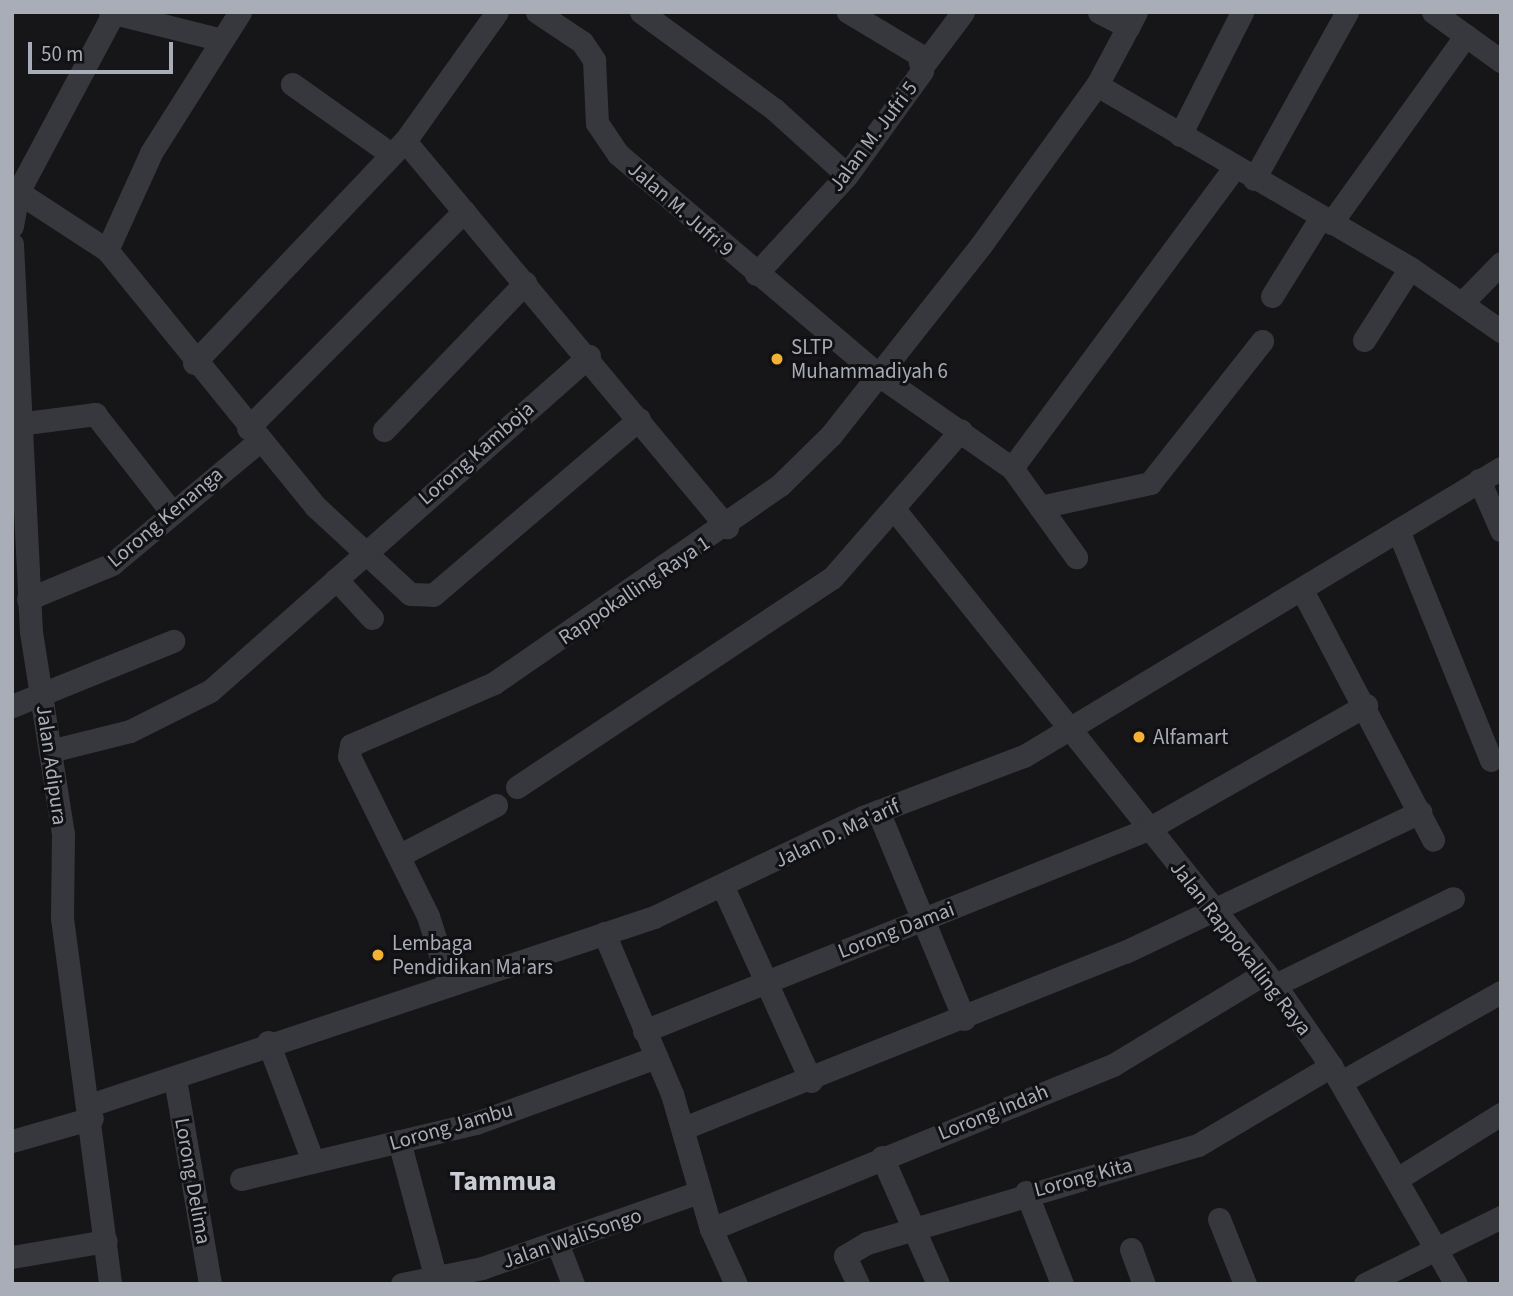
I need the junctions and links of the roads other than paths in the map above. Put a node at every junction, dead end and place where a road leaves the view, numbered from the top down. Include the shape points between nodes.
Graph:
1 (240, 12) edge
2 (497, 12) edge
3 (537, 12) edge
4 (641, 12) edge
5 (848, 12) edge
6 (962, 12) edge
7 (1099, 12) edge
8 (1242, 12) edge
9 (1347, 12) edge
10 (1433, 12) edge
11 (111, 13) edge
12 (1132, 20) edge
13 (1466, 35) junction
14 (222, 40) junction
15 (1501, 61) edge
16 (924, 64) junction
17 (292, 84) dead end
18 (1097, 85) junction
19 (1180, 135) junction
20 (398, 147) junction
21 (21, 166) edge
22 (1245, 173) junction
23 (847, 175) junction
24 (18, 192) junction
25 (464, 211) junction
26 (1326, 220) junction
27 (12, 226) edge
28 (12, 244) edge
29 (107, 250) junction
30 (1501, 263) edge
31 (1410, 268) junction
32 (756, 274) junction
33 (526, 283) junction
34 (1272, 296) dead end
35 (1462, 303) junction
36 (1501, 331) edge
37 (1364, 340) dead end
38 (1262, 341) dead end
39 (589, 356) junction
40 (194, 363) junction
41 (880, 376) junction
42 (639, 419) junction
43 (384, 430) dead end
44 (961, 430) junction
45 (22, 433) edge
46 (253, 435) junction
47 (1012, 468) junction
48 (1501, 468) edge
49 (1479, 480) junction
50 (1040, 507) junction
51 (894, 509) junction
52 (170, 510) junction
53 (19, 517) edge
54 (727, 527) junction
55 (1398, 530) junction
56 (1501, 530) edge
57 (365, 551) junction
58 (1076, 557) dead end
59 (336, 579) junction
60 (23, 586) edge
61 (1302, 590) junction
62 (372, 618) dead end
63 (173, 640) dead end
64 (42, 693) junction
65 (1366, 705) junction
66 (12, 706) edge
67 (1071, 733) junction
68 (50, 751) junction
69 (1491, 760) dead end
70 (517, 787) dead end
71 (496, 805) dead end
72 (878, 811) junction
73 (1420, 812) junction
74 (1148, 829) junction
75 (1433, 840) dead end
76 (402, 854) junction
77 (723, 887) junction
78 (1453, 898) dead end
79 (1211, 910) junction
80 (923, 919) junction
81 (604, 933) junction
82 (1270, 979) junction
83 (768, 980) junction
84 (450, 985) junction
85 (1501, 992) edge
86 (964, 1019) junction
87 (644, 1031) junction
88 (268, 1042) junction
89 (656, 1056) junction
90 (1336, 1074) junction
91 (175, 1079) junction
92 (811, 1081) junction
93 (91, 1111) junction
94 (1501, 1114) edge
95 (684, 1128) junction
96 (12, 1141) edge
97 (399, 1141) junction
98 (882, 1157) junction
99 (313, 1161) junction
100 (241, 1179) dead end
101 (1397, 1179) junction
102 (699, 1192) junction
103 (1027, 1192) junction
104 (1501, 1217) edge
105 (1219, 1219) dead end
106 (910, 1225) junction
107 (711, 1229) junction
108 (106, 1241) junction
109 (558, 1245) junction
110 (1131, 1250) dead end
111 (1440, 1252) junction
112 (12, 1257) edge
113 (447, 1280) edge
114 (851, 1281) edge
115 (110, 1284) edge
116 (211, 1284) edge
117 (402, 1284) edge
118 (573, 1284) edge
119 (736, 1284) edge
120 (937, 1284) edge
121 (1062, 1284) edge
122 (1144, 1284) edge
123 (1245, 1284) edge
124 (1365, 1284) edge
125 (1456, 1284) edge

1 - 14 street
2 - 20 street
3 - 32 street, Jalan M. Jufri 9 via 582,42 594,60 593,108 607,141
4 - 23 street via 774,109
5 - 16 street, Jalan M. Jufri 5
6 - 16 street
7 - 12 street
8 - 19 street
9 - 22 street
10 - 13 street
11 - 14 street
11 - 21 street
12 - 18 street, Rappokalling Raya 1
13 - 15 street
13 - 26 street
14 - 29 street via 151,153
16 - 23 street, Jalan M. Jufri 5
17 - 20 street
18 - 19 street
18 - 41 street, Rappokalling Raya 1
19 - 22 street
20 - 25 street
20 - 40 street
21 - 24 street
22 - 26 street
22 - 47 street
23 - 32 street, Jalan M. Jufri 5
24 - 27 street
24 - 29 street
25 - 33 street
25 - 46 street, Lorong Kenanga
26 - 31 street
26 - 34 street
28 - 45 street, Jalan Adipura
29 - 40 street
30 - 35 street
31 - 35 street
31 - 37 street
32 - 41 street, Jalan M. Jufri 9
33 - 39 street
33 - 43 street
35 - 36 street
38 - 50 street via 1150,483
39 - 42 street
39 - 57 street, Lorong Kamboja
40 - 46 street
41 - 44 street, Jalan M. Jufri 9
41 - 54 street, Rappokalling Raya 1 via 797,468
42 - 54 street
42 - 57 street via 433,595 410,594
44 - 47 street, Jalan M. Jufri 9
44 - 51 street
45 - 52 street via 95,414
45 - 53 street, Jalan Adipura
46 - 52 street, Lorong Kenanga
46 - 57 street
47 - 50 street, Jalan M. Jufri 9
48 - 49 street, Jalan D. Ma'arif
49 - 55 street, Jalan D. Ma'arif
49 - 56 street
50 - 58 street, Jalan M. Jufri 9
51 - 67 street, Jalan Rappokalling Raya
51 - 70 street via 807,598
52 - 60 street, Lorong Kenanga via 112,564
53 - 60 street, Jalan Adipura
54 - 76 street, Rappokalling Raya 1 via 494,683 349,748
55 - 61 street, Jalan D. Ma'arif
55 - 69 street
57 - 59 street, Lorong Kamboja
59 - 62 street
59 - 68 street, Lorong Kamboja via 210,691 130,731
60 - 64 street, Jalan Adipura
61 - 65 street
61 - 67 street, Jalan D. Ma'arif
63 - 64 street
64 - 66 street
64 - 68 street, Jalan Adipura
65 - 73 street
65 - 74 street, Lorong Damai
67 - 72 street, Jalan D. Ma'arif
67 - 74 street, Jalan Rappokalling Raya
68 - 93 street, Jalan Adipura via 63,834 62,918
71 - 76 street
72 - 77 street, Jalan D. Ma'arif
72 - 80 street
73 - 75 street
73 - 79 street
74 - 79 street, Jalan Rappokalling Raya
74 - 80 street, Lorong Damai
76 - 84 street
77 - 81 street, Jalan D. Ma'arif
77 - 83 street
78 - 82 street, Lorong Indah
79 - 82 street, Jalan Rappokalling Raya
79 - 86 street
80 - 83 street, Lorong Damai
80 - 86 street
81 - 84 street, Jalan D. Ma'arif
81 - 87 street
82 - 90 street, Jalan Rappokalling Raya
82 - 98 street, Lorong Indah via 1113,1065
83 - 87 street, Lorong Damai
83 - 92 street
84 - 88 street, Jalan D. Ma'arif
85 - 90 street, Lorong Kita
86 - 92 street
87 - 89 street
88 - 91 street, Jalan D. Ma'arif
88 - 99 street
89 - 95 street
89 - 97 street, Lorong Jambu via 476,1123
90 - 101 street, Jalan Rappokalling Raya
90 - 103 street, Lorong Kita via 1198,1145
91 - 93 street, Jalan D. Ma'arif
91 - 116 street, Lorong Delima
92 - 95 street
93 - 96 street, Jalan D. Ma'arif
93 - 108 street, Jalan Adipura
94 - 101 street
95 - 102 street
97 - 99 street, Lorong Jambu
97 - 113 street
98 - 106 street
98 - 107 street, Lorong Indah
99 - 100 street, Lorong Jambu
101 - 111 street, Jalan Rappokalling Raya
102 - 107 street
102 - 109 street, Jalan WaliSongo
103 - 106 street, Lorong Kita
103 - 121 street
104 - 111 street
105 - 123 street
106 - 114 street, Lorong Kita via 845,1256
106 - 120 street
107 - 119 street
108 - 112 street
108 - 115 street, Jalan Adipura
109 - 113 street, Jalan WaliSongo
109 - 118 street
110 - 122 street
111 - 124 street
111 - 125 street, Jalan Rappokalling Raya
113 - 117 street, Jalan WaliSongo

